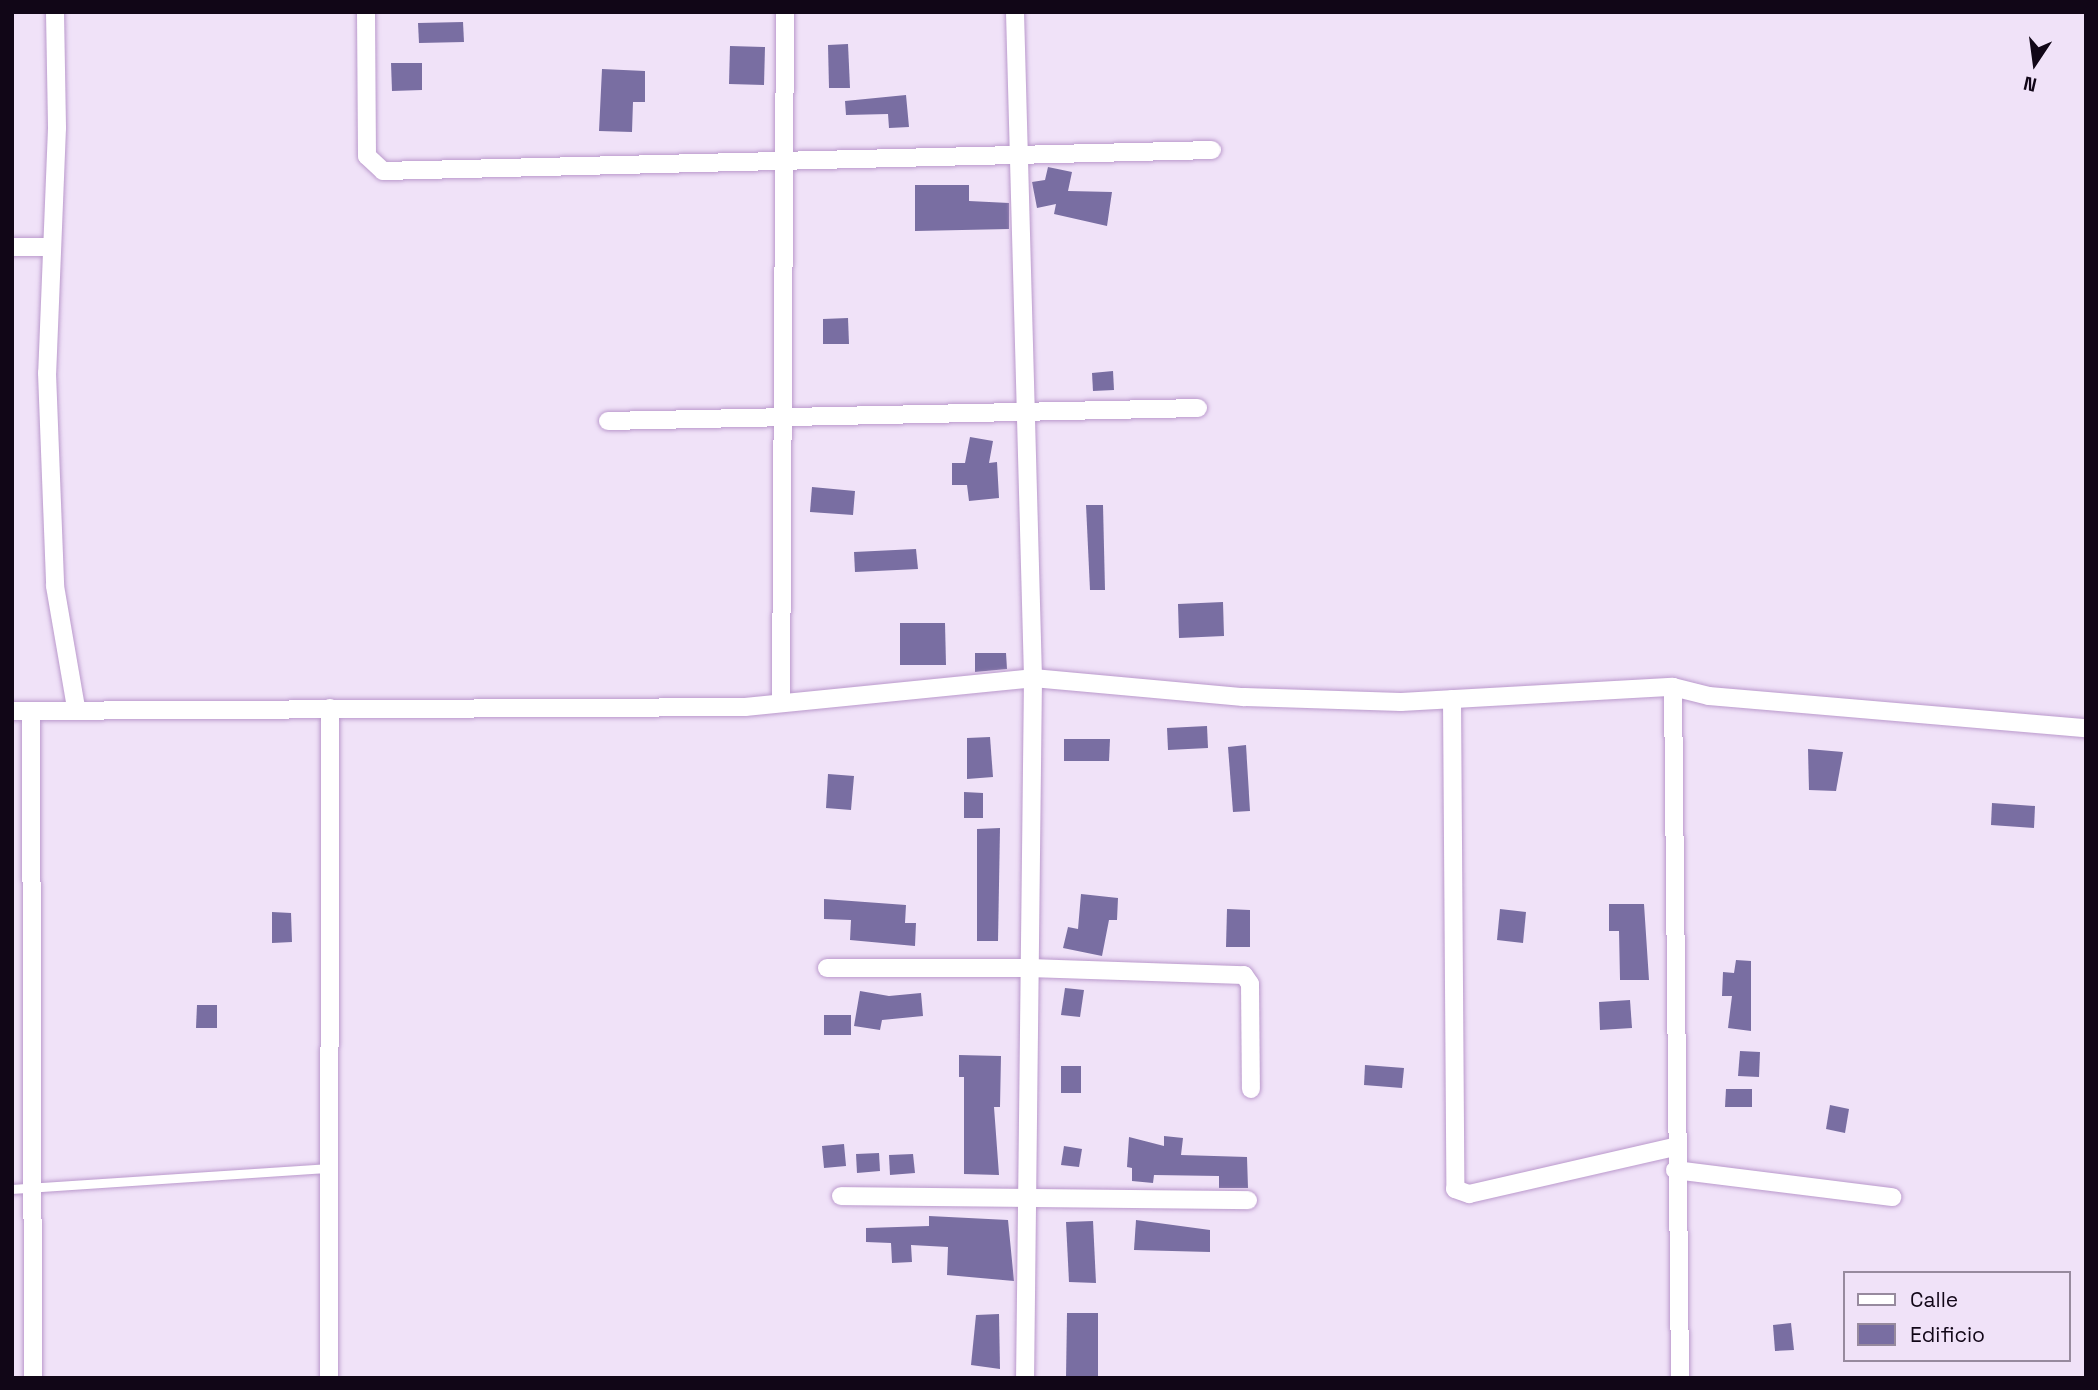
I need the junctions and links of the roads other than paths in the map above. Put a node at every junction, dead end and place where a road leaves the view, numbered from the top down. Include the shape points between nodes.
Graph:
1 (55, 12) edge
2 (366, 12) edge
3 (785, 12) edge
4 (1014, 12) edge
5 (1212, 150) dead end
6 (1020, 157) junction
7 (783, 160) junction
8 (12, 247) edge
9 (52, 247) junction
10 (1198, 408) dead end
11 (1027, 415) junction
12 (783, 418) junction
13 (608, 421) dead end
14 (1033, 678) junction
15 (1673, 687) junction
16 (1452, 699) junction
17 (781, 703) junction
18 (76, 708) junction
19 (330, 708) junction
20 (12, 711) edge
21 (32, 711) junction
22 (2086, 728) edge
23 (827, 968) dead end
24 (1029, 968) junction
25 (1251, 1089) dead end
26 (1675, 1147) junction
27 (329, 1168) junction
28 (1675, 1170) junction
29 (12, 1189) edge
30 (34, 1189) junction
31 (1027, 1195) junction
32 (841, 1196) dead end
33 (1892, 1197) dead end
34 (1248, 1200) dead end
35 (33, 1378) edge
36 (329, 1378) edge
37 (1025, 1378) edge
38 (1680, 1378) edge

1 - 9 street
2 - 7 street via 367,156 383,171
3 - 7 street
4 - 6 street
5 - 6 street
6 - 7 street
6 - 11 street
7 - 12 street
8 - 9 street
9 - 18 street via 47,373 55,586
10 - 11 street
11 - 12 street
11 - 14 street
12 - 13 street
12 - 17 street
14 - 16 street via 1243,697
14 - 17 street
14 - 24 street
15 - 16 street
15 - 22 street via 1709,696
15 - 26 street
16 - 26 street via 1455,1188 1469,1194
17 - 19 street
18 - 19 street
18 - 21 street
19 - 27 street
20 - 21 street
21 - 30 street
23 - 24 street
24 - 25 street via 1244,975 1250,984
24 - 31 street
26 - 28 street
27 - 30 lane
27 - 36 street
28 - 33 street
28 - 38 street
29 - 30 lane
30 - 35 street
31 - 32 street
31 - 34 street
31 - 37 street

